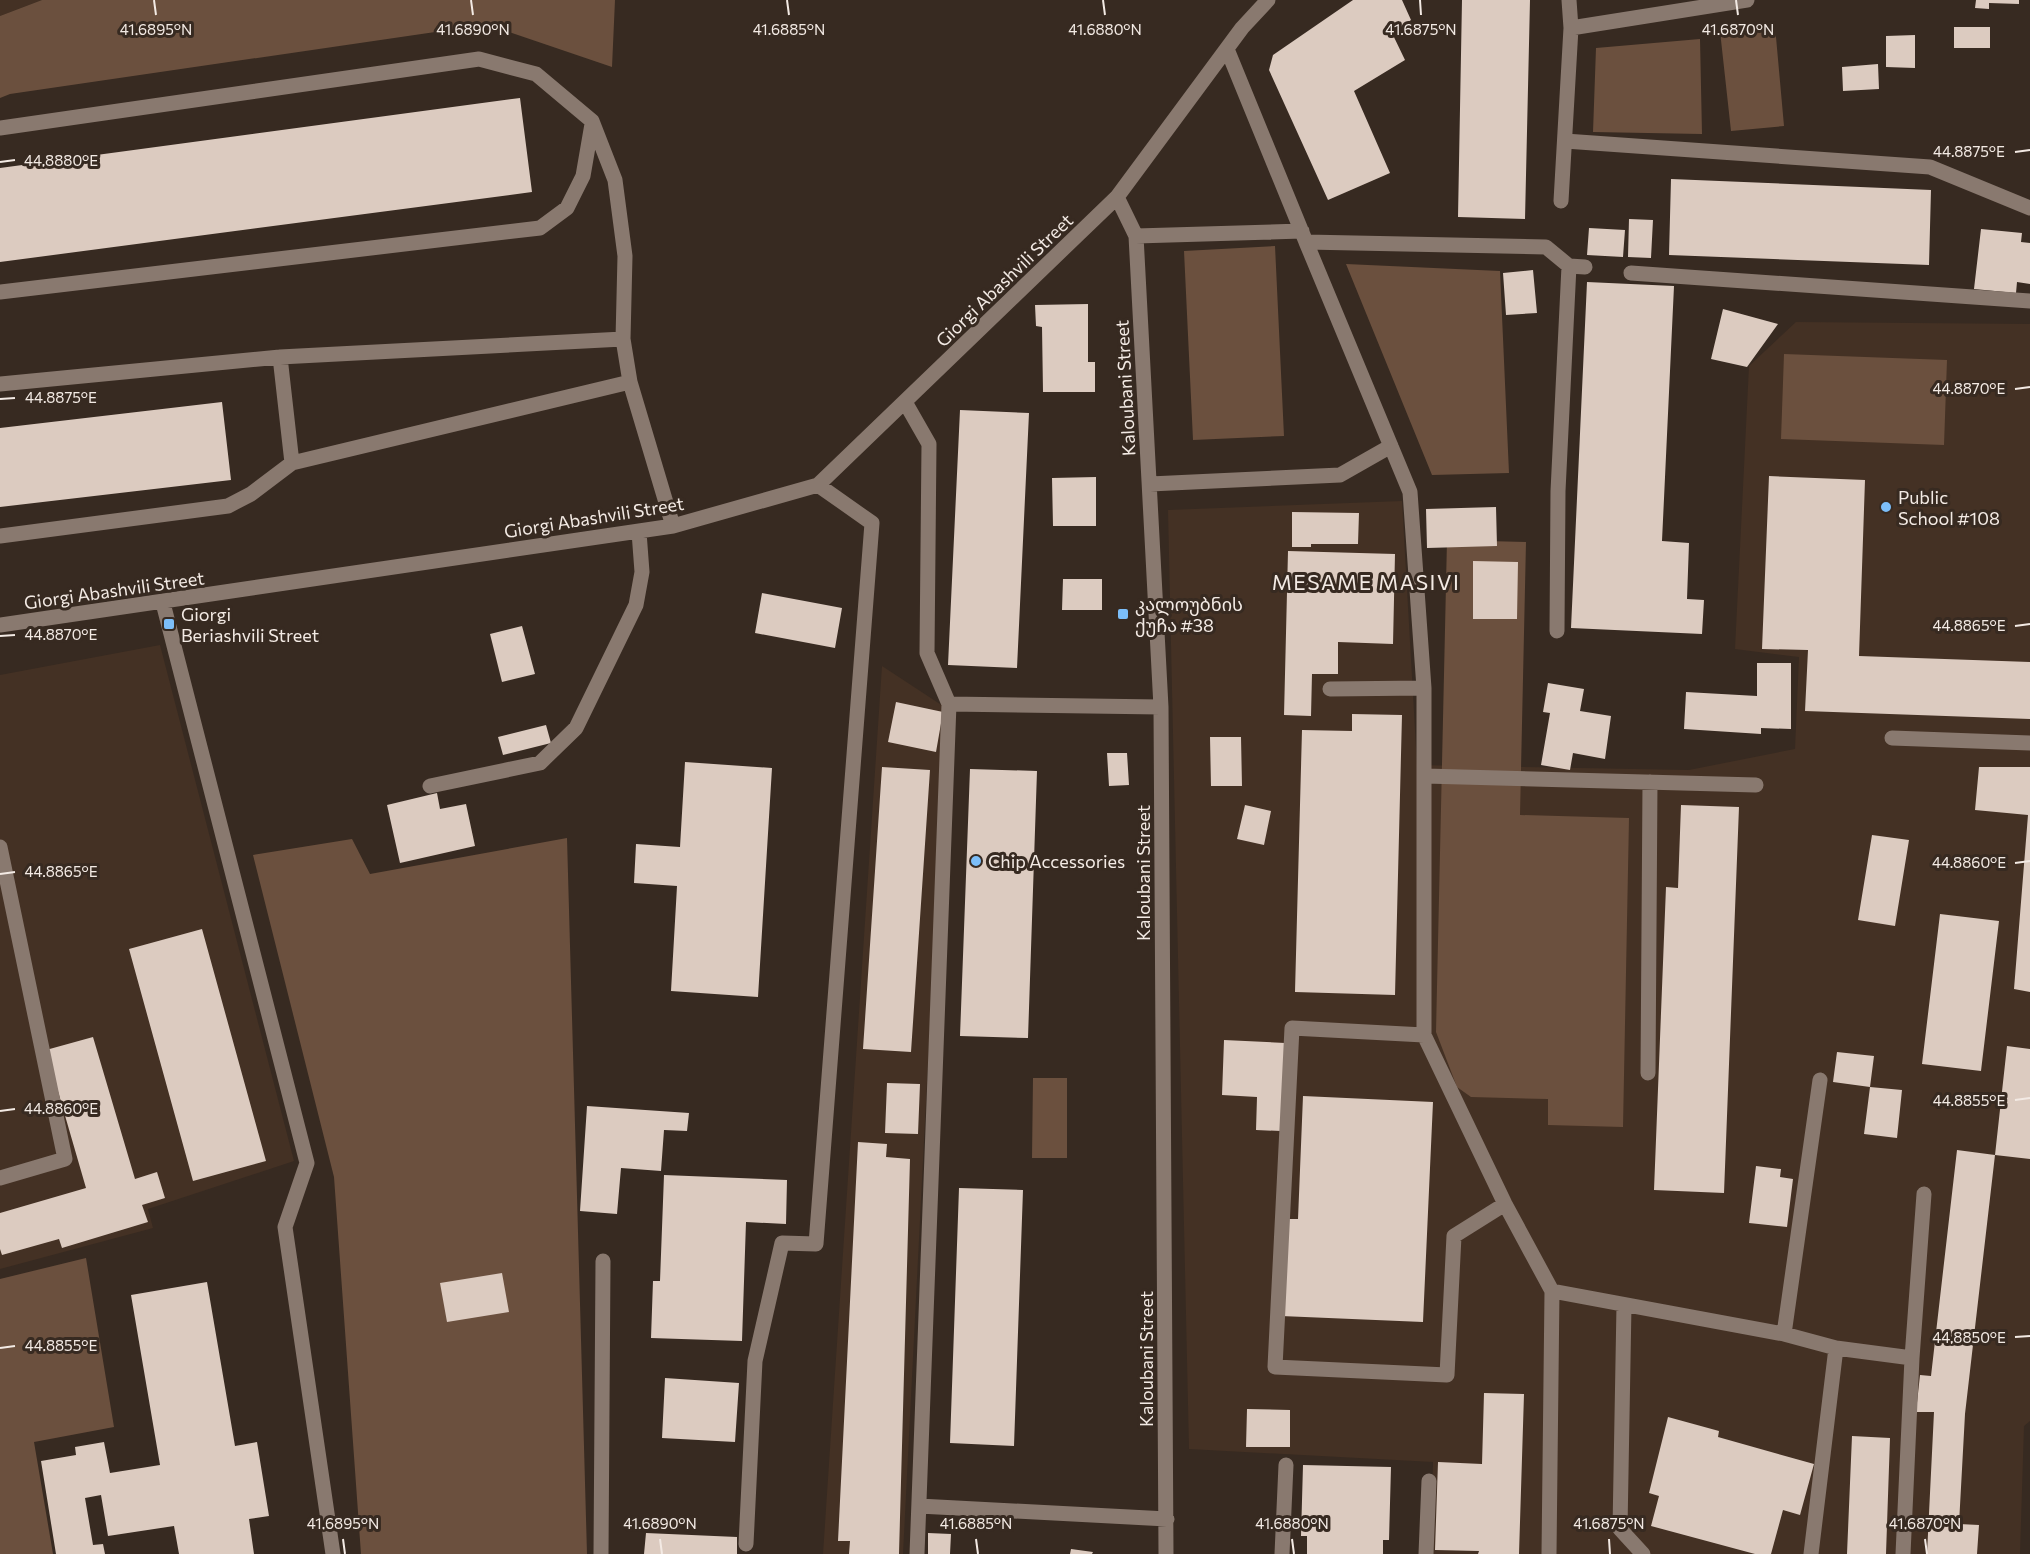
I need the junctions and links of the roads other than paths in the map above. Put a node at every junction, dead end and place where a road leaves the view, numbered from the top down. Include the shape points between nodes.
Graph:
1 (1268, 0) edge
2 (1569, 0) edge
3 (1747, 0) edge
4 (1571, 28) junction
5 (1227, 49) junction
6 (592, 121) junction
7 (0, 128) edge
8 (1565, 141) junction
9 (1117, 197) junction
10 (1561, 201) dead end
11 (2030, 208) edge
12 (1136, 236) junction
13 (1304, 236) junction
14 (1569, 266) junction
15 (1585, 267) dead end
16 (1631, 273) dead end
17 (0, 291) edge
18 (2030, 301) edge
19 (623, 339) junction
20 (280, 357) junction
21 (630, 382) junction
22 (0, 384) edge
23 (905, 402) junction
24 (1391, 446) junction
25 (292, 463) junction
26 (1150, 484) junction
27 (818, 485) junction
28 (673, 526) junction
29 (639, 532) junction
30 (0, 536) edge
31 (163, 603) junction
32 (0, 625) edge
33 (1557, 631) dead end
34 (1424, 688) junction
35 (1330, 689) dead end
36 (950, 704) junction
37 (1161, 707) junction
38 (1892, 738) dead end
39 (2030, 743) edge
40 (1425, 776) junction
41 (1650, 782) junction
42 (1756, 785) dead end
43 (430, 786) dead end
44 (0, 847) edge
45 (3, 876) edge
46 (1424, 1035) junction
47 (1648, 1073) dead end
48 (1820, 1080) dead end
49 (0, 1178) edge
50 (1924, 1194) dead end
51 (1505, 1204) junction
52 (603, 1261) dead end
53 (1552, 1291) junction
54 (1624, 1305) junction
55 (1784, 1334) junction
56 (1836, 1348) junction
57 (1912, 1358) junction
58 (1286, 1465) dead end
59 (1429, 1481) dead end
60 (920, 1506) junction
61 (1167, 1519) junction
62 (746, 1544) dead end
63 (333, 1554) edge
64 (601, 1554) edge
65 (917, 1554) edge
66 (1166, 1554) edge
67 (1282, 1554) edge
68 (1426, 1554) edge
69 (1549, 1554) edge
70 (1643, 1554) edge
71 (1811, 1554) edge
72 (1903, 1554) edge

1 - 5 street, Giorgi Abashvili Street
2 - 4 street
3 - 4 street
4 - 8 street
5 - 9 street, Giorgi Abashvili Street
5 - 13 street
6 - 7 street via 536,74 479,59
6 - 17 street via 584,176 567,208 540,228
6 - 19 street via 615,180 625,256
8 - 10 street
8 - 11 street via 1930,167
9 - 12 street, Kaloubani Street
9 - 23 street, Giorgi Abashvili Street
12 - 13 street
12 - 26 street, Kaloubani Street
13 - 14 street via 1546,247
13 - 24 street
14 - 15 street
14 - 33 street via 1558,491
16 - 18 street
19 - 20 street
19 - 21 street
20 - 22 street
20 - 25 street
21 - 25 street
21 - 28 street
23 - 27 street, Giorgi Abashvili Street
23 - 36 street via 929,444 927,653
24 - 26 street via 1340,475
24 - 34 street via 1410,492
25 - 30 street via 228,506
26 - 37 street, Kaloubani Street
27 - 28 street, Giorgi Abashvili Street
27 - 62 street via 872,523 816,1244 782,1243 755,1361
28 - 29 street, Giorgi Abashvili Street
29 - 31 street, Giorgi Abashvili Street
29 - 43 street via 642,572 636,605 576,728 540,763
31 - 32 street, Giorgi Abashvili Street
31 - 63 street via 308,1163 285,1227
34 - 35 street
34 - 40 street
36 - 37 street
36 - 60 street
37 - 61 street, Kaloubani Street
38 - 39 street
40 - 41 street
40 - 46 street
41 - 42 street
41 - 47 street
44 - 45 street
45 - 49 street via 65,1159
46 - 51 street
46 - 51 street via 1292,1028 1275,1367 1447,1375 1454,1236
48 - 55 street
50 - 57 street
51 - 53 street
52 - 64 street
53 - 54 street
53 - 69 street
54 - 55 street
54 - 70 street via 1620,1529
55 - 56 street
56 - 57 street
56 - 71 street
57 - 72 street
58 - 67 street
59 - 68 street
60 - 61 street
60 - 65 street
61 - 66 street, Kaloubani Street

